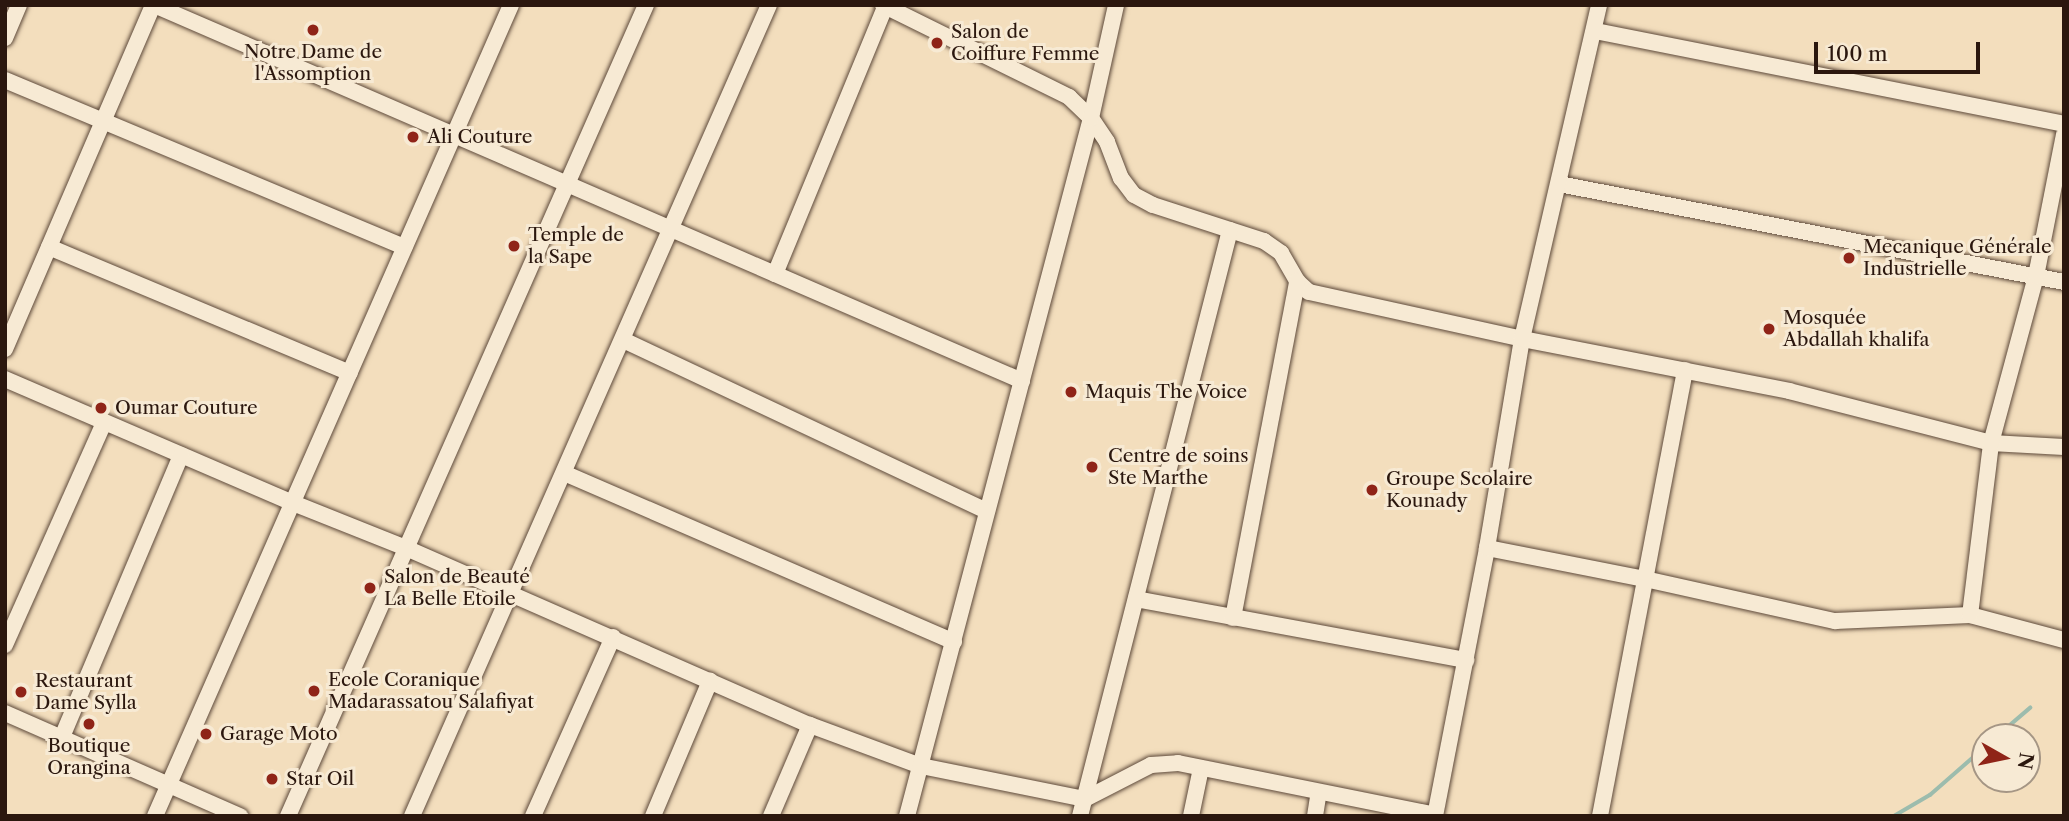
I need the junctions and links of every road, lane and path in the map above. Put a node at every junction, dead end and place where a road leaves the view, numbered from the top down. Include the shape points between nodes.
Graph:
1 (19, 5) edge
2 (153, 5) edge
3 (511, 5) edge
4 (646, 5) edge
5 (769, 5) edge
6 (1116, 5) edge
7 (1599, 5) edge
8 (885, 6) edge
9 (1595, 31) junction
10 (5, 38) edge
11 (5, 80) edge
12 (1091, 118) junction
13 (103, 124) junction
14 (2064, 124) edge
15 (2064, 135) edge
16 (454, 136) junction
17 (1559, 184) junction
18 (566, 185) junction
19 (671, 230) junction
20 (1230, 230) junction
21 (49, 247) junction
22 (404, 247) junction
23 (775, 274) junction
24 (2036, 276) junction
25 (1297, 281) junction
26 (2064, 282) edge
27 (1522, 339) junction
28 (623, 340) junction
29 (5, 349) edge
30 (1685, 370) junction
31 (350, 373) junction
32 (5, 379) edge
33 (1022, 381) junction
34 (104, 423) junction
35 (1991, 443) junction
36 (2064, 447) edge
37 (181, 455) junction
38 (564, 472) junction
39 (293, 503) junction
40 (987, 511) junction
41 (406, 548) junction
42 (1487, 548) junction
43 (1645, 579) junction
44 (510, 594) junction
45 (1136, 599) junction
46 (1970, 615) junction
47 (1233, 618) junction
48 (613, 637) junction
49 (2064, 640) edge
50 (954, 642) junction
51 (5, 645) edge
52 (1466, 660) junction
53 (710, 681) junction
54 (5, 713) edge
55 (810, 725) junction
56 (62, 737) junction
57 (921, 766) junction
58 (1201, 768) junction
59 (169, 786) junction
60 (1319, 792) junction
61 (1085, 799) junction
62 (1435, 815) edge
63 (155, 816) edge
64 (240, 816) edge
65 (288, 816) edge
66 (412, 816) edge
67 (533, 816) edge
68 (653, 816) edge
69 (771, 816) edge
70 (907, 816) edge
71 (1080, 816) edge
72 (1191, 816) edge
73 (1314, 816) edge
74 (1600, 816) edge

1 - 10 street
2 - 13 street
2 - 16 street
3 - 16 street
4 - 18 street
5 - 19 street
6 - 12 street
7 - 9 street
8 - 12 street via 1069,97
8 - 23 street
9 - 14 street
9 - 17 street
11 - 13 street
12 - 20 street via 1107,142 1121,178 1135,195
12 - 33 street
13 - 21 street
13 - 22 street
15 - 24 street
16 - 18 street
16 - 22 street
17 - 24 street
17 - 27 street
18 - 19 street
18 - 41 street
19 - 23 street
19 - 28 street
20 - 25 street via 1264,241 1281,254
20 - 45 street
21 - 29 street
21 - 31 street
22 - 31 street
23 - 33 street
24 - 26 street
24 - 35 street
25 - 27 street via 1309,292
25 - 47 street
27 - 30 street
27 - 42 street
28 - 38 street
28 - 40 street
30 - 35 street via 1789,391
30 - 43 street
31 - 39 street
32 - 34 street
33 - 40 street
34 - 37 street
34 - 51 street
35 - 36 street
35 - 46 street
37 - 39 street
37 - 56 street
38 - 44 street
38 - 50 street
39 - 41 street
39 - 59 street
40 - 50 street
41 - 44 street
41 - 65 street
42 - 43 street
42 - 52 street
43 - 46 street via 1835,621
43 - 74 street
44 - 48 street
44 - 66 street
45 - 47 street
45 - 61 street
46 - 49 street
47 - 52 street
48 - 53 street
48 - 67 street
50 - 57 street
52 - 62 street
53 - 55 street
53 - 68 street
54 - 56 street
55 - 57 street
55 - 69 street
56 - 59 street
57 - 61 street
57 - 70 street
58 - 60 street
58 - 61 street via 1178,763 1151,765
58 - 72 street
59 - 63 street
59 - 64 street
60 - 62 street
60 - 73 street
61 - 71 street

